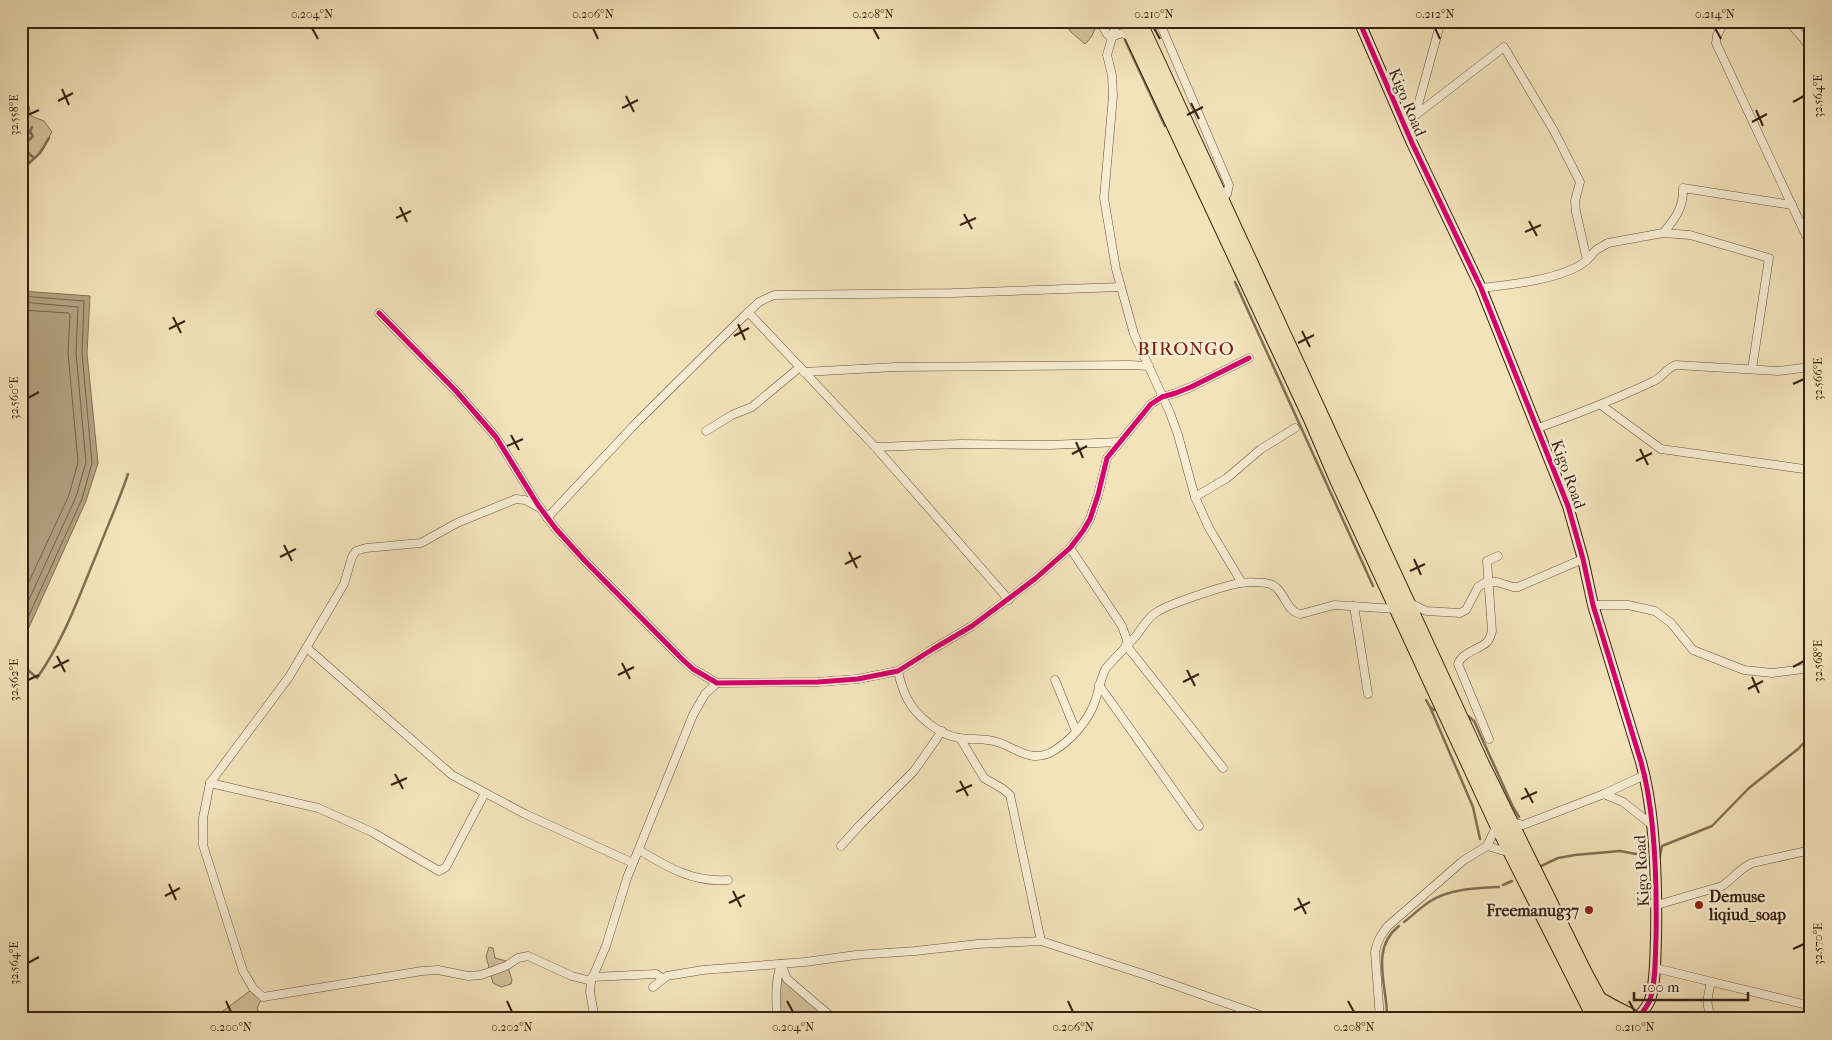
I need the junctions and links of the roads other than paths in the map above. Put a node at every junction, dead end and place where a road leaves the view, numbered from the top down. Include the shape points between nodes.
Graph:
1 (1100, 21) edge
2 (1117, 21) edge
3 (1125, 21) edge
4 (1140, 21) edge
5 (1159, 21) edge
6 (1359, 21) edge
7 (1441, 21) edge
8 (1724, 21) edge
9 (1788, 21) edge
10 (1111, 37) junction
11 (1132, 38) junction
12 (1811, 50) edge
13 (1415, 116) junction
14 (1404, 124) junction
15 (1222, 199) junction
16 (1792, 205) junction
17 (1663, 233) junction
18 (1811, 246) edge
19 (1588, 260) junction
20 (1121, 287) junction
21 (1481, 288) junction
22 (748, 312) junction
23 (379, 313) dead end
24 (1249, 358) dead end
25 (1149, 366) junction
26 (1811, 367) edge
27 (1752, 369) junction
28 (802, 370) junction
29 (1162, 397) junction
30 (1601, 405) junction
31 (1295, 428) dead end
32 (1538, 428) junction
33 (706, 431) dead end
34 (1120, 442) junction
35 (875, 447) junction
36 (1811, 470) edge
37 (1194, 497) junction
38 (541, 508) junction
39 (547, 518) junction
40 (1070, 548) junction
41 (1498, 556) dead end
42 (1583, 559) junction
43 (1489, 582) junction
44 (1242, 583) junction
45 (1389, 592) junction
46 (1009, 600) junction
47 (1401, 604) junction
48 (1594, 605) junction
49 (1354, 606) junction
50 (1377, 607) junction
51 (1426, 611) junction
52 (1420, 632) junction
53 (1127, 644) junction
54 (306, 648) junction
55 (1811, 668) edge
56 (898, 672) junction
57 (1055, 680) dead end
58 (717, 683) junction
59 (1100, 685) junction
60 (1368, 694) dead end
61 (942, 731) junction
62 (1076, 731) junction
63 (960, 738) junction
64 (1489, 739) dead end
65 (1223, 768) dead end
66 (1644, 775) junction
67 (210, 783) junction
68 (485, 793) junction
69 (1604, 794) junction
70 (1503, 823) junction
71 (1651, 824) junction
72 (1199, 826) dead end
73 (1520, 831) junction
74 (841, 846) dead end
75 (1487, 846) junction
76 (638, 850) junction
77 (1811, 850) edge
78 (1511, 853) junction
79 (633, 863) junction
80 (728, 880) dead end
81 (1656, 905) junction
82 (1041, 941) junction
83 (781, 964) junction
84 (1655, 968) junction
85 (662, 978) junction
86 (591, 979) junction
87 (1711, 982) junction
88 (653, 987) dead end
89 (1599, 998) junction
90 (1811, 1006) edge
91 (594, 1014) dead end
92 (1637, 1018) edge
93 (777, 1019) edge
94 (834, 1019) edge
95 (1271, 1019) edge
96 (1380, 1019) edge
97 (1595, 1019) edge
98 (1610, 1019) edge
99 (1714, 1019) edge

1 - 10 street
2 - 10 street
3 - 11 highway
4 - 15 highway
5 - 15 street via 1229,185
6 - 14 street, Kigo Road
7 - 13 street
8 - 16 street via 1716,43
9 - 12 street
10 - 11 street via 1122,34
10 - 20 street via 1107,55 1113,96 1104,198
11 - 45 highway
13 - 14 street
13 - 19 street via 1504,47 1580,182 1576,212
14 - 21 street, Kigo Road
15 - 47 highway
16 - 17 street via 1683,188 1680,212
16 - 18 street
17 - 19 street via 1608,244 1596,250
17 - 27 street via 1690,235 1769,258
19 - 21 street via 1552,276
20 - 22 street via 774,295
20 - 25 street via 1134,334
21 - 32 street, Kigo Road
22 - 28 street
22 - 39 street via 637,422
23 - 38 street via 456,390 500,442
24 - 29 street via 1187,389
25 - 28 street
25 - 29 street
26 - 27 street via 1778,371
27 - 30 street via 1676,365 1657,380
28 - 33 street via 752,407 732,414
28 - 35 street
29 - 34 street via 1151,404
29 - 37 street via 1178,435
30 - 32 street
30 - 36 street via 1661,449
31 - 37 street via 1261,449 1227,478
32 - 42 street, Kigo Road via 1568,506
34 - 35 street
34 - 40 street via 1107,458 1090,518
35 - 46 street
37 - 44 street
38 - 39 street
38 - 54 street via 516,499 456,523 421,543 366,548 356,552 344,584
39 - 58 street via 675,652 693,669
40 - 46 street
40 - 53 street via 1122,626
41 - 43 street via 1487,562
42 - 43 street via 1518,586
42 - 48 street, Kigo Road
43 - 51 street via 1478,587 1463,612
43 - 64 street via 1492,631 1488,641 1458,661
44 - 49 street via 1268,583 1275,587 1296,614 1329,606
44 - 53 street via 1155,612
45 - 47 highway
45 - 50 street
46 - 56 street
47 - 50 street
47 - 51 street
47 - 52 highway
47 - 70 highway
48 - 55 street via 1628,606 1655,612 1671,623 1693,650 1744,670 1772,673
48 - 66 street, Kigo Road
49 - 50 street
49 - 60 street
51 - 52 street
52 - 70 highway
53 - 59 street via 1106,668
53 - 65 street
54 - 67 street via 289,677
54 - 68 street via 452,775
56 - 58 street via 818,682
56 - 61 street via 908,700 917,712
57 - 62 street
58 - 76 street via 705,694 693,715
59 - 62 street via 1089,714
59 - 72 street
61 - 63 street
61 - 74 street via 914,771
62 - 63 street via 1054,751 1039,756 1023,755 991,740
63 - 82 street via 984,778 1010,795
66 - 69 street
66 - 71 street, Kigo Road
67 - 68 street via 318,808 372,832 439,871 446,867
67 - 86 street via 203,818 203,845 243,971 263,997 422,971 481,975 528,956 572,976
68 - 79 street
69 - 71 street via 1623,802
69 - 73 street
70 - 73 highway
70 - 75 street
70 - 78 highway
71 - 81 street, Kigo Road
73 - 89 highway
75 - 78 street
75 - 96 street via 1464,860 1381,935 1375,952
76 - 79 street
76 - 80 street via 676,871 702,880
77 - 81 street via 1752,863 1722,886
78 - 97 highway
79 - 86 street via 606,946
81 - 84 street, Kigo Road
82 - 83 street via 978,944
82 - 95 street
83 - 85 street via 703,970
83 - 93 street via 776,987
83 - 94 street via 787,979
84 - 87 street
84 - 92 street, Kigo Road via 1649,1000
85 - 86 street via 656,974
85 - 88 street
86 - 91 street
87 - 90 street
87 - 99 street via 1707,1005
89 - 92 highway
89 - 98 highway

